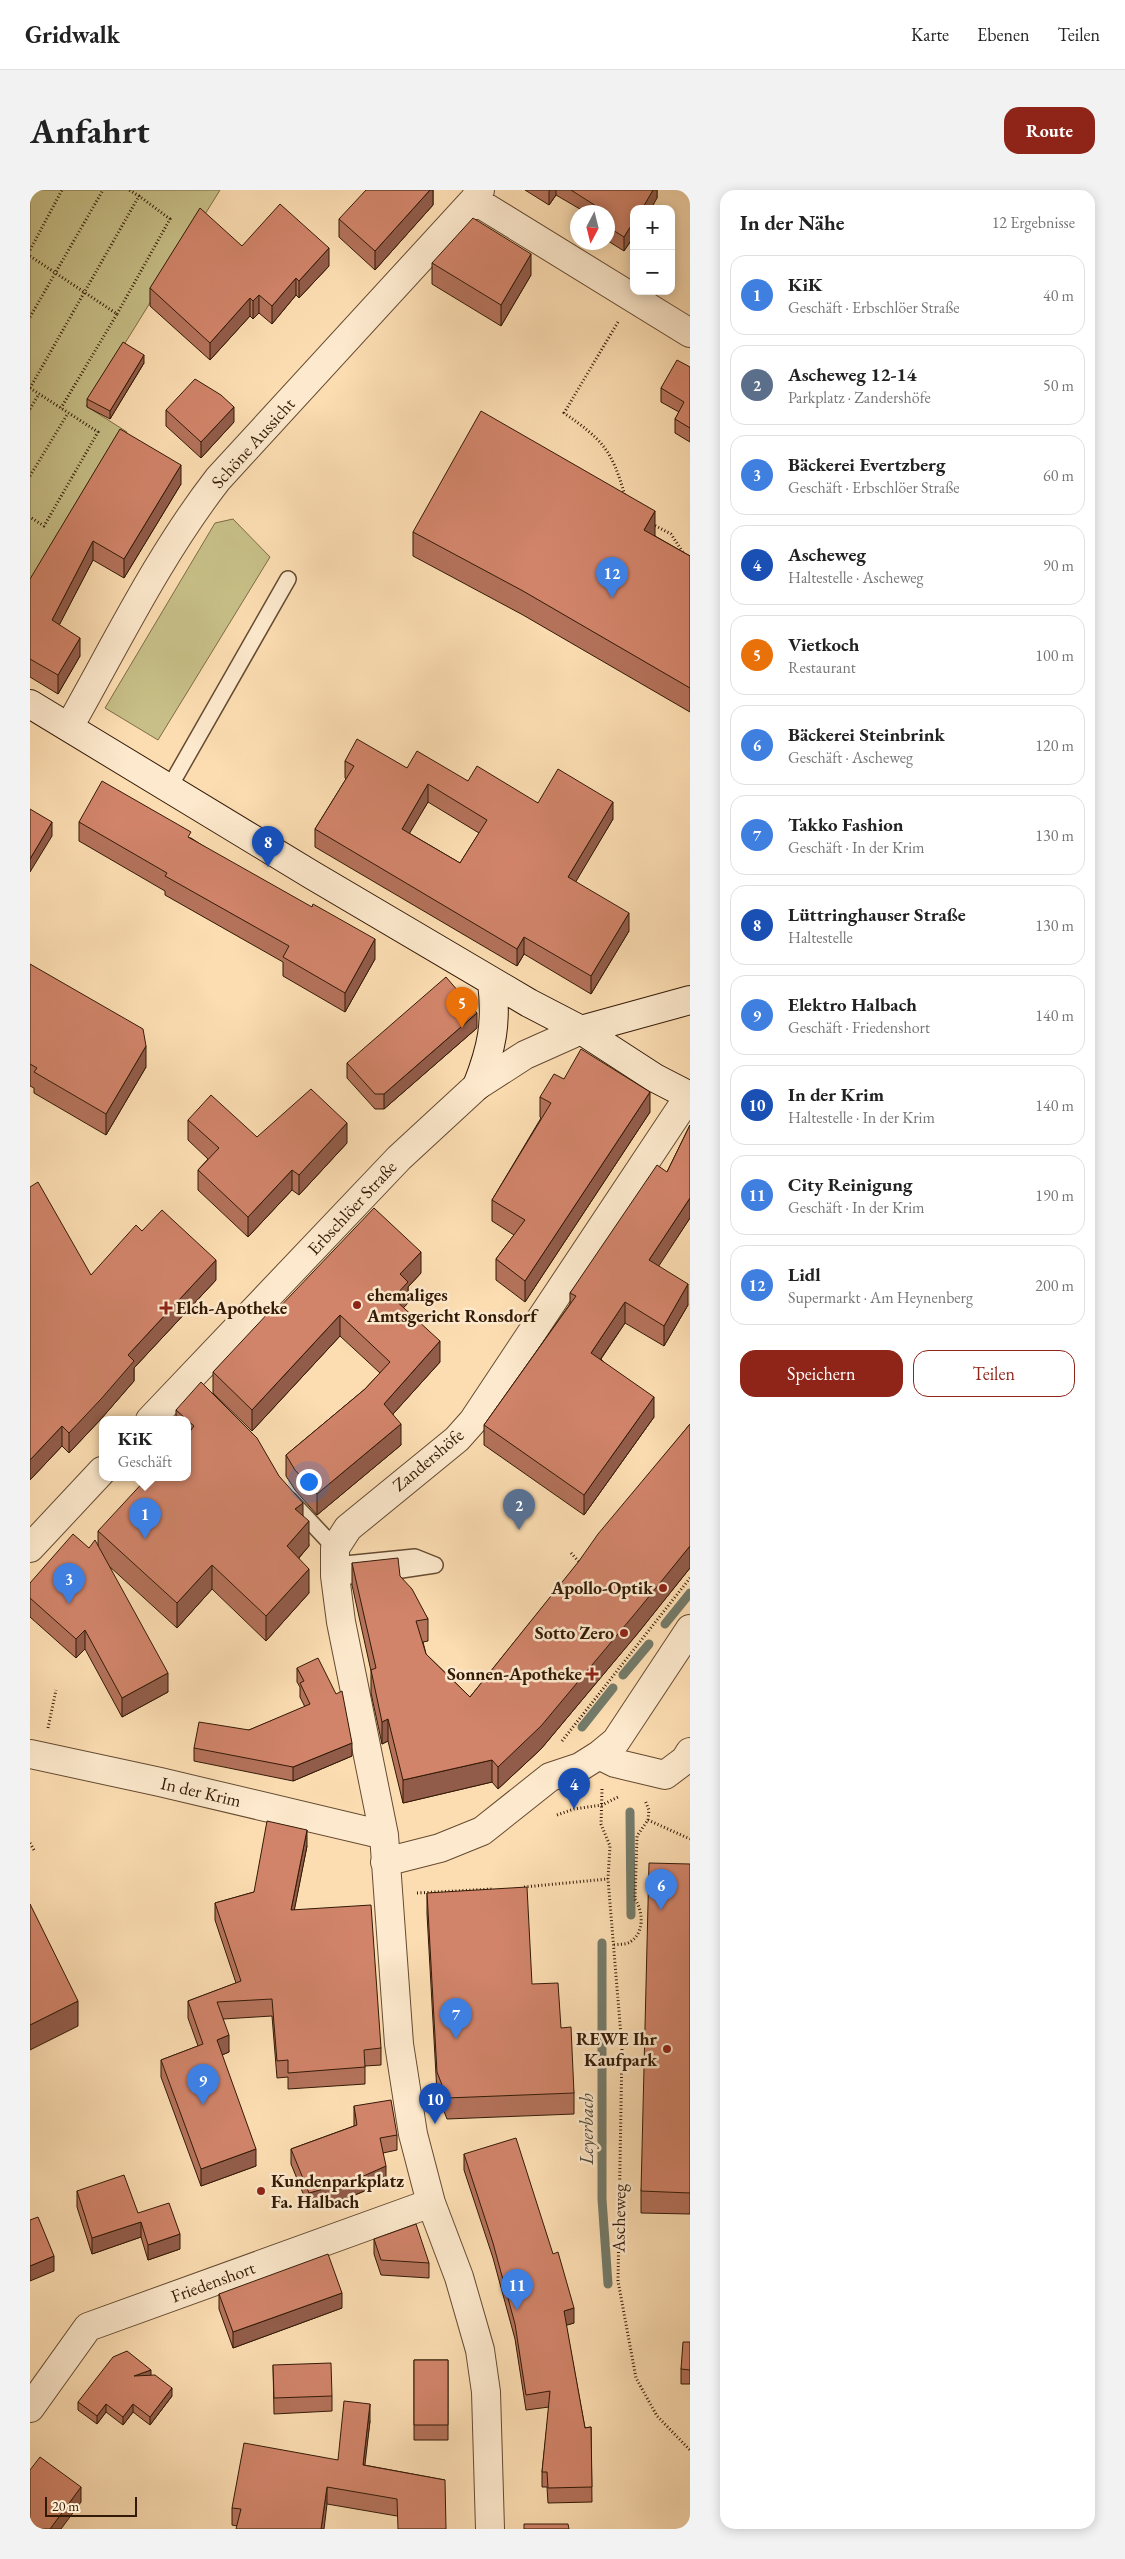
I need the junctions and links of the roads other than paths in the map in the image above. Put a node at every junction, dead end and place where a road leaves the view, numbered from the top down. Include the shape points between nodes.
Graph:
1 (477, 195) edge
2 (690, 333) edge
3 (288, 579) dead end
4 (30, 704) edge
5 (69, 727) junction
6 (169, 788) junction
7 (492, 982) junction
8 (690, 1000) edge
9 (581, 1030) junction
10 (478, 1086) junction
11 (690, 1096) edge
12 (155, 1416) edge
13 (99, 1474) edge
14 (282, 1488) edge
15 (30, 1548) edge
16 (335, 1563) junction
17 (690, 1629) edge
18 (690, 1752) edge
19 (30, 1754) edge
20 (594, 1759) junction
21 (384, 1835) junction
22 (385, 1862) junction
23 (431, 2203) junction
24 (30, 2408) edge
25 (490, 2529) edge

1 - 2 street
1 - 5 street, Schöne Aussicht via 218,479 198,505 177,536
3 - 6 lane
4 - 5 street
5 - 6 street
6 - 7 street
7 - 9 street
7 - 10 street via 494,1029
8 - 9 street, Erbschlöer Straße
9 - 10 street, Erbschlöer Straße via 525,1055
9 - 11 street via 655,1078
10 - 12 street, Erbschlöer Straße via 399,1158 193,1387
11 - 16 street, Zandershöfe via 473,1421 348,1528
13 - 15 street
14 - 16 lane
16 - 16 lane via 388,1572 435,1565 415,1557
16 - 21 street via 341,1622
17 - 20 street via 616,1741
18 - 20 street via 665,1775
19 - 21 street, In der Krim
20 - 22 street via 550,1777 482,1831 440,1848
21 - 22 street
22 - 23 street via 401,2053 413,2134
23 - 24 street, Friedenshort via 88,2327
23 - 25 street via 459,2277 480,2350 486,2392

